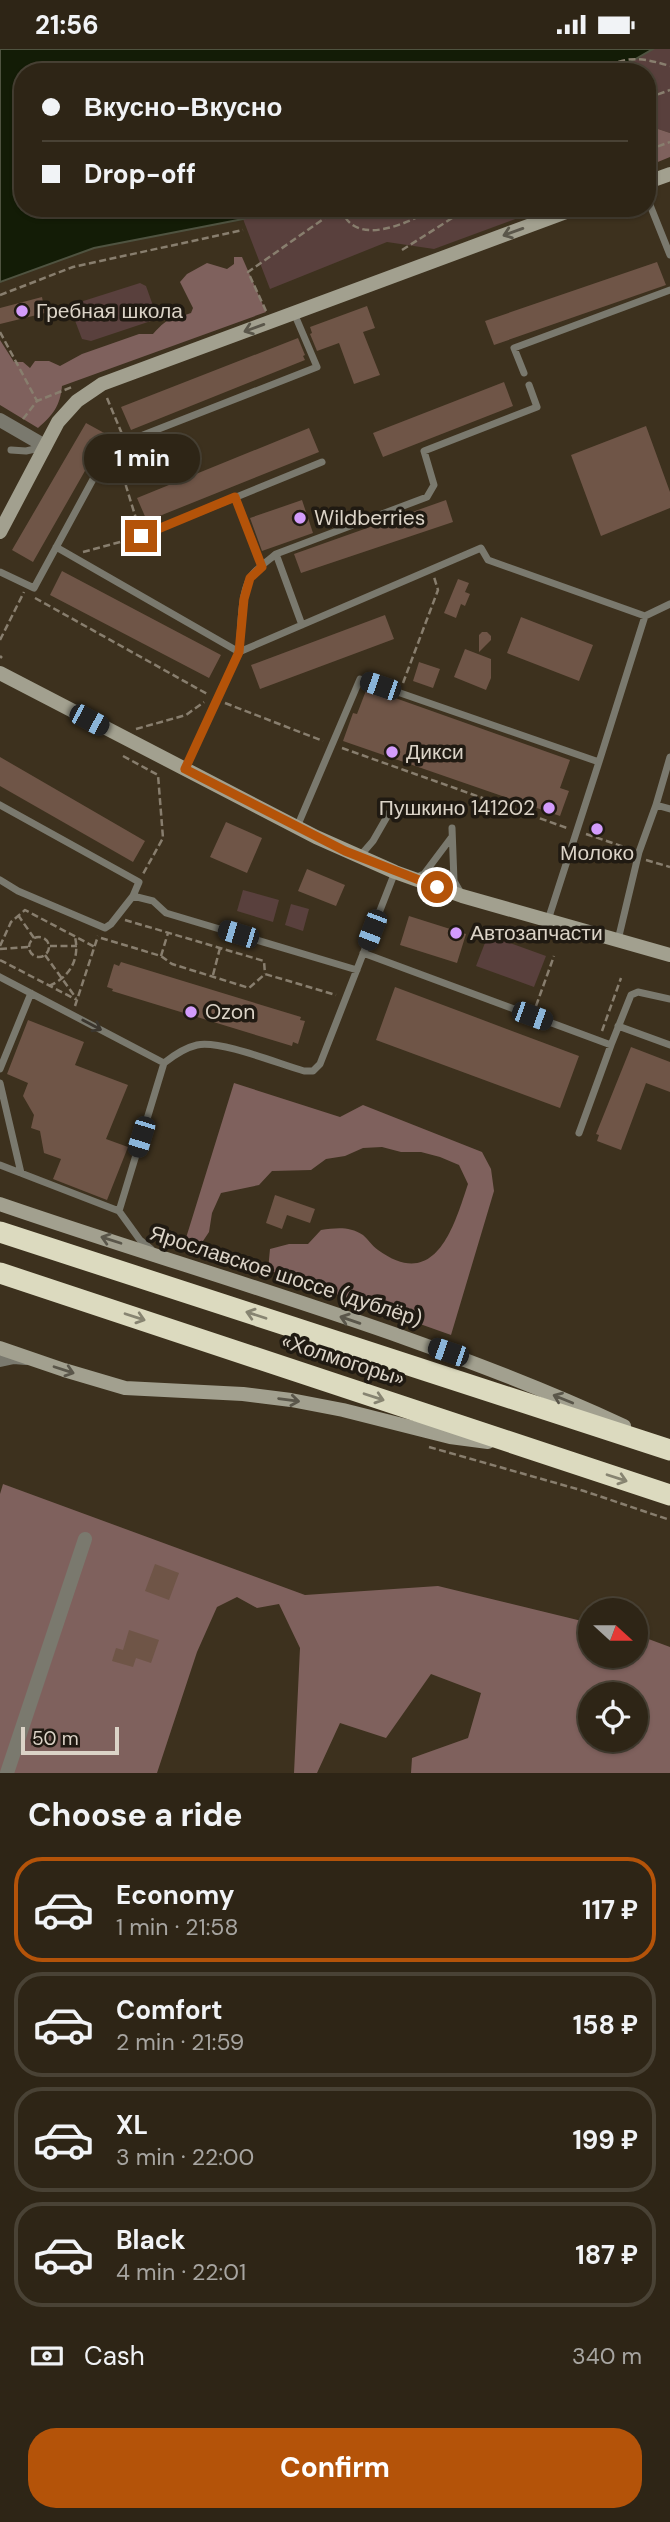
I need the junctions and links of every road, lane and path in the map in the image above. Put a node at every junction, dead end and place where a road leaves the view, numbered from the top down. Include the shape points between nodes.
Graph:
1 (618, 61) joint
2 (615, 63) edge
3 (670, 66) edge
4 (327, 217) edge
5 (344, 217) edge
6 (416, 217) edge
7 (454, 217) edge
8 (553, 217) edge
9 (655, 217) edge
10 (243, 230) dead end
11 (402, 250) dead end
12 (670, 255) edge
13 (670, 290) edge
14 (0, 295) edge
15 (266, 312) dead end
16 (294, 313) junction
17 (0, 332) edge
18 (524, 373) dead end
19 (528, 385) dead end
20 (75, 386) dead end
21 (106, 395) dead end
22 (37, 401) junction
23 (0, 420) edge
24 (15, 429) junction
25 (125, 442) junction
26 (45, 446) junction
27 (11, 450) dead end
28 (322, 462) dead end
29 (235, 497) junction
30 (0, 532) edge
31 (141, 536) junction
32 (55, 547) junction
33 (276, 554) junction
34 (68, 555) junction
35 (262, 567) junction
36 (432, 569) junction
37 (0, 572) edge
38 (670, 604) edge
39 (645, 616) junction
40 (302, 625) junction
41 (0, 640) edge
42 (239, 652) junction
43 (1, 662) edge
44 (400, 693) junction
45 (218, 700) junction
46 (136, 729) dead end
47 (333, 745) junction
48 (123, 756) dead end
49 (670, 757) edge
50 (599, 762) junction
51 (185, 769) junction
52 (656, 804) junction
53 (0, 805) edge
54 (392, 808) dead end
55 (670, 809) edge
56 (297, 828) junction
57 (452, 828) dead end
58 (575, 831) junction
59 (451, 838) junction
60 (639, 852) junction
61 (359, 857) junction
62 (670, 867) edge
63 (395, 873) junction
64 (412, 879) junction
65 (0, 880) edge
66 (139, 882) junction
67 (133, 896) junction
68 (462, 896) junction
69 (18, 915) junction
70 (117, 917) junction
71 (548, 920) junction
72 (102, 926) junction
73 (169, 933) junction
74 (75, 937) junction
75 (98, 937) junction
76 (34, 938) junction
77 (617, 940) junction
78 (50, 946) junction
79 (77, 946) junction
80 (0, 947) edge
81 (29, 947) junction
82 (95, 947) junction
83 (220, 948) junction
84 (363, 953) junction
85 (45, 955) junction
86 (670, 955) edge
87 (161, 957) junction
88 (554, 957) dead end
89 (0, 960) edge
90 (357, 969) junction
91 (265, 974) junction
92 (0, 977) edge
93 (212, 977) junction
94 (62, 978) junction
95 (621, 978) dead end
96 (49, 986) junction
97 (31, 993) junction
98 (346, 998) junction
99 (670, 999) edge
100 (77, 1000) junction
101 (72, 1015) junction
102 (532, 1016) junction
103 (618, 1026) junction
104 (598, 1040) junction
105 (611, 1045) junction
106 (670, 1045) edge
107 (164, 1063) junction
108 (0, 1069) edge
109 (0, 1083) edge
110 (579, 1133) dead end
111 (0, 1165) edge
112 (21, 1173) junction
113 (0, 1204) edge
114 (119, 1211) junction
115 (0, 1232) edge
116 (188, 1265) junction
117 (0, 1273) edge
118 (0, 1348) edge
119 (29, 1358) junction
120 (0, 1360) edge
121 (419, 1444) dead end
122 (530, 1448) junction
123 (670, 1448) edge
124 (670, 1495) edge
125 (670, 1520) edge
126 (85, 1539) dead end
127 (7, 1773) edge

1 - 2 path
1 - 3 path via 641,58
4 - 15 path via 248,272
5 - 6 path via 355,229 372,230
7 - 11 path
8 -> 16 street
9 - 12 lane
10 - 14 path via 73,267
13 - 18 lane via 514,348
16 - 25 lane via 317,367
16 -> 26 street via 102,384 77,401
17 - 22 path
19 - 33 lane via 537,407 424,451 434,485 427,497
20 - 22 path
21 - 25 path
22 - 24 path
23 - 24 street
24 - 26 street
25 - 31 path via 126,486
25 - 32 lane via 110,449
26 - 27 lane
26 - 30 street
28 - 29 lane
29 - 31 lane
29 - 35 lane
31 - 34 path
32 - 34 lane
32 - 37 lane via 34,588
33 - 35 lane
33 - 40 lane
34 - 42 lane
35 - 42 lane via 250,578 244,599
36 - 39 lane via 481,548 488,561
36 - 40 lane
36 - 44 path via 438,590
38 - 39 lane
39 - 50 lane
40 - 42 lane
41 - 46 path via 24,592 212,697 186,715
42 - 45 lane
43 - 51 street
44 - 47 lane via 360,679
44 - 50 lane
45 - 47 path
45 - 51 lane
47 - 56 lane
47 - 58 path
48 - 66 path via 158,775 163,838
49 - 52 lane
50 - 58 lane
51 - 56 street
52 - 55 lane
52 - 60 lane
53 - 66 lane
54 - 61 lane
56 - 61 street
57 - 59 lane
58 - 60 path
58 - 71 lane
59 - 64 lane via 424,874
59 - 68 lane via 454,881
60 - 62 path via 644,859
60 - 77 lane
61 - 63 street
63 - 64 street
63 - 84 lane
64 - 68 street
65 - 72 lane
66 - 67 lane
67 - 70 lane
67 - 90 lane via 153,901 166,913
68 - 71 street
69 - 74 path via 24,910
69 - 76 path
69 - 80 path via 6,929
70 - 72 lane
70 - 73 path
71 - 77 street
72 - 75 path
73 - 83 path
73 - 87 path
74 - 79 path
74 - 82 path
75 - 82 path
75 - 87 path
76 - 78 path via 44,937
76 - 81 path
77 - 86 street
78 - 79 path
78 - 85 path
79 - 94 path via 74,964
80 - 81 path
81 - 85 path via 35,956
82 - 100 path
83 - 91 path via 264,961
83 - 93 path
84 - 90 lane
84 - 102 lane
85 - 94 path
87 - 93 path
88 - 102 path
89 - 96 path
90 - 98 lane
91 - 93 path via 249,988
91 - 98 path
92 - 97 lane
94 - 96 path
94 - 100 path
95 - 104 path
96 - 100 path
97 - 101 lane
97 - 108 lane
98 - 107 lane via 313,1071 214,1044 198,1045
99 - 103 lane via 638,992 631,995
100 - 101 path
101 -> 107 lane
102 - 104 lane
103 - 105 lane
103 - 106 lane
104 - 105 lane
105 - 110 lane
107 - 114 lane
109 - 112 lane
111 - 112 lane
112 - 114 lane
116 -> 113 street, Ярославское шоссе (дублёр)
114 - 116 lane via 139,1240 157,1254
123 -> 115 highway, «Холмогоры»
123 -> 116 street, Ярославское шоссе (дублёр) via 573,1402 448,1352
117 -> 122 highway, «Холмогоры»
118 - 119 street
119 - 120 street
119 -> 122 street via 125,1388 291,1400 450,1437
121 - 125 path
122 -> 124 highway, «Холмогоры»
126 - 127 street

